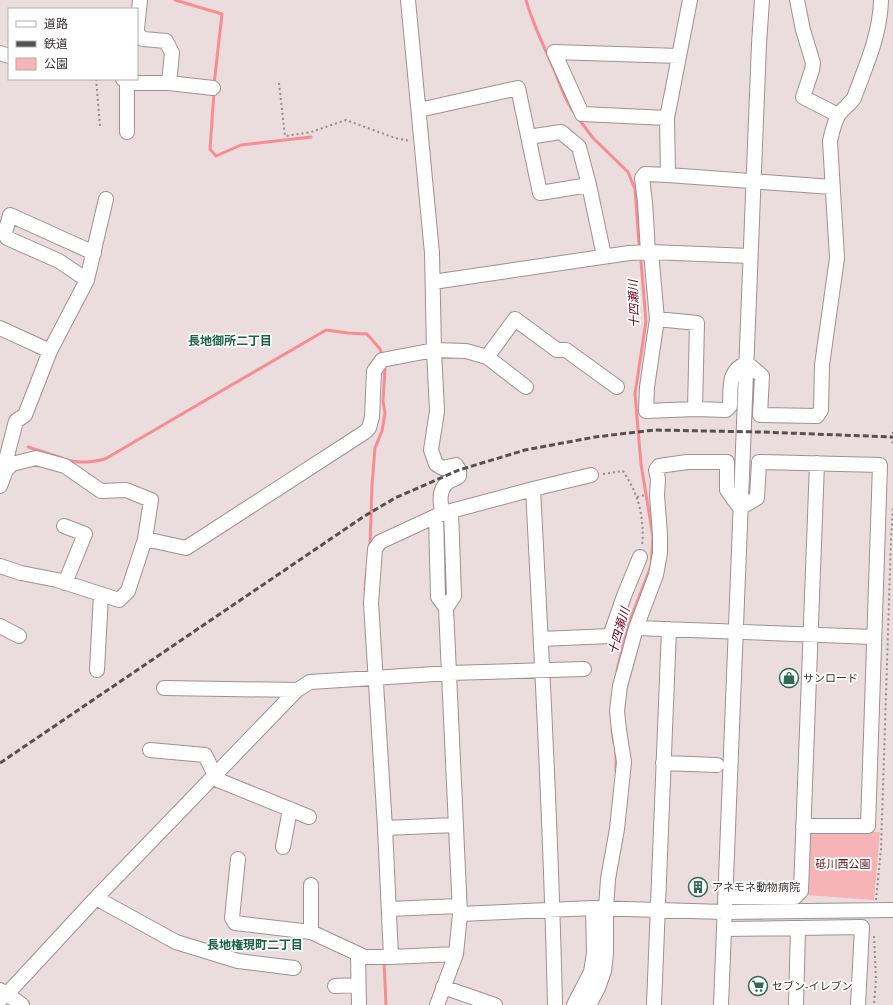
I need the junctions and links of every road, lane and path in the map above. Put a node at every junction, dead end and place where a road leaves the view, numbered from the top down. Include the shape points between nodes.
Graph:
1 (140, 0) edge
2 (408, 0) edge
3 (690, 0) edge
4 (762, 0) edge
5 (797, 0) edge
6 (881, 0) edge
7 (138, 20) edge
8 (138, 34) edge
9 (679, 56) junction
10 (96, 80) edge
11 (125, 80) edge
12 (169, 83) junction
13 (279, 83) dead end
14 (213, 88) dead end
15 (419, 110) junction
16 (838, 115) junction
17 (667, 118) junction
18 (100, 126) dead end
19 (127, 132) dead end
20 (528, 137) junction
21 (422, 141) junction
22 (668, 175) junction
23 (754, 182) junction
24 (589, 185) junction
25 (832, 187) junction
26 (106, 199) dead end
27 (650, 252) junction
28 (94, 253) junction
29 (604, 256) junction
30 (750, 256) junction
31 (87, 280) junction
32 (433, 282) junction
33 (657, 319) junction
34 (0, 328) edge
35 (434, 350) junction
36 (50, 351) junction
37 (487, 357) junction
38 (747, 363) junction
39 (526, 387) dead end
40 (617, 387) dead end
41 (695, 409) junction
42 (893, 432) edge
43 (893, 444) edge
44 (817, 462) junction
45 (6, 470) junction
46 (591, 475) joint
47 (0, 486) edge
48 (533, 489) junction
49 (644, 495) dead end
50 (637, 497) junction
51 (740, 508) junction
52 (443, 514) junction
53 (64, 526) dead end
54 (145, 539) junction
55 (640, 557) joint
56 (0, 566) edge
57 (65, 583) junction
58 (101, 594) junction
59 (0, 626) edge
60 (636, 628) junction
61 (669, 629) junction
62 (736, 632) junction
63 (811, 634) junction
64 (19, 636) dead end
65 (874, 637) junction
66 (541, 639) junction
67 (584, 669) dead end
68 (97, 670) dead end
69 (543, 671) junction
70 (450, 673) junction
71 (376, 677) junction
72 (164, 688) dead end
73 (298, 690) junction
74 (150, 750) dead end
75 (664, 763) junction
76 (716, 765) dead end
77 (214, 777) junction
78 (290, 809) junction
79 (309, 817) dead end
80 (455, 825) junction
81 (803, 826) junction
82 (385, 828) junction
83 (283, 847) dead end
84 (238, 859) dead end
85 (311, 885) dead end
86 (725, 897) junction
87 (96, 898) junction
88 (599, 908) junction
89 (389, 909) junction
90 (658, 909) junction
91 (460, 910) junction
92 (552, 910) junction
93 (893, 910) edge
94 (724, 912) junction
95 (724, 928) junction
96 (798, 928) junction
97 (311, 932) junction
98 (358, 954) junction
99 (456, 954) junction
100 (384, 958) junction
101 (294, 968) dead end
102 (358, 985) junction
103 (335, 986) dead end
104 (443, 987) junction
105 (2, 995) edge
106 (22, 1005) edge
107 (359, 1005) edge
108 (437, 1005) edge
109 (495, 1005) edge
110 (555, 1005) edge
111 (574, 1005) edge
112 (589, 1005) edge
113 (654, 1005) edge
114 (721, 1005) edge
115 (796, 1005) edge
116 (858, 1005) edge

1 - 7 street
2 - 15 street
3 - 9 street
4 - 23 street
5 - 16 street via 813,63 803,97
6 - 16 street via 875,41 854,98
8 - 12 street via 143,39 166,41 172,53
9 - 17 street
9 - 17 street via 554,52 582,114
10 - 18 path
11 - 12 street via 133,83
11 - 19 street
12 - 14 street
13 - 21 path via 285,136 311,132 346,120 394,138
15 - 20 street via 518,88
15 - 21 street
16 - 25 street via 830,141
17 - 22 street
20 - 24 street via 561,132 579,147
20 - 24 street via 540,193
21 - 32 street
22 - 23 street
22 - 27 street via 645,174 642,178
23 - 25 street
23 - 30 street
24 - 29 street
25 - 38 street via 837,258 822,365 821,410 817,416 760,415 762,376
26 - 28 street
27 - 29 street
27 - 30 street
27 - 33 street
28 - 31 street
28 - 31 street via 10,215 5,233 7,238 60,261
29 - 32 street
30 - 38 street
31 - 36 street
32 - 35 street
33 - 41 street via 697,323
33 - 41 street via 646,411
34 - 36 street
35 - 37 street via 466,351
35 - 52 street via 437,411 431,450 436,464 443,468 456,466 459,470 459,476 448,482 442,491 440,505
35 - 54 street via 382,360 374,371 372,417 365,432 186,548
36 - 45 street via 25,415 16,421
37 - 39 street
37 - 40 street via 515,319 557,350 566,350
38 - 41 street via 739,366 732,376 730,406 726,410
38 - 51 street
42 - 43 path via 890,437
44 - 51 street via 759,462 757,498
44 - 63 street
44 - 65 street via 880,465 874,555
45 - 47 street
45 - 54 street via 12,464 36,458 65,466 101,491 126,490 151,500
46 - 48 street
46 - 50 path via 623,471
48 - 52 street
48 - 66 street
49 - 50 path
50 - 55 path via 643,540
51 - 60 street via 727,490 727,462 687,462 659,466 656,470 660,553 656,575
51 - 62 street
52 - 70 street via 438,597 446,608
52 - 71 street via 380,542 375,549 371,603
53 - 57 street via 85,534
54 - 58 street via 128,591 119,600
55 - 66 street via 610,636
56 - 57 street
57 - 58 street
58 - 68 street
59 - 64 street
60 - 61 street
60 - 88 street via 620,686 619,730 624,762 617,829 608,878
61 - 62 street
61 - 75 street
62 - 63 street
62 - 86 street
63 - 65 street
63 - 81 street
65 - 81 street via 868,826
66 - 69 street
67 - 69 street
69 - 70 street
69 - 92 street
70 - 71 street
70 - 80 street
71 - 73 street via 310,682
71 - 82 street
72 - 73 street
73 - 77 street
74 - 77 street via 205,755
75 - 76 street
75 - 90 street
77 - 78 street
77 - 87 street
78 - 79 street
78 - 83 street
80 - 82 street
80 - 91 street
81 - 86 street via 801,891 795,897
82 - 89 street
84 - 97 street via 232,918 235,924
85 - 97 street
86 - 94 street
87 - 101 street via 176,942 238,961
87 - 105 street
88 - 90 street
88 - 92 street
88 - 111 street via 592,966
88 - 112 street via 606,953 604,971
89 - 91 street
89 - 100 street
90 - 94 street
90 - 113 street
91 - 92 street
91 - 99 street
92 - 110 street
93 - 94 street
94 - 95 street
95 - 96 street
95 - 114 street
96 - 115 street
96 - 116 street via 862,927
97 - 98 street
98 - 100 street
98 - 102 street
99 - 100 street
99 - 104 street
102 - 103 street
102 - 107 street
104 - 108 street
104 - 109 street
105 - 106 street

